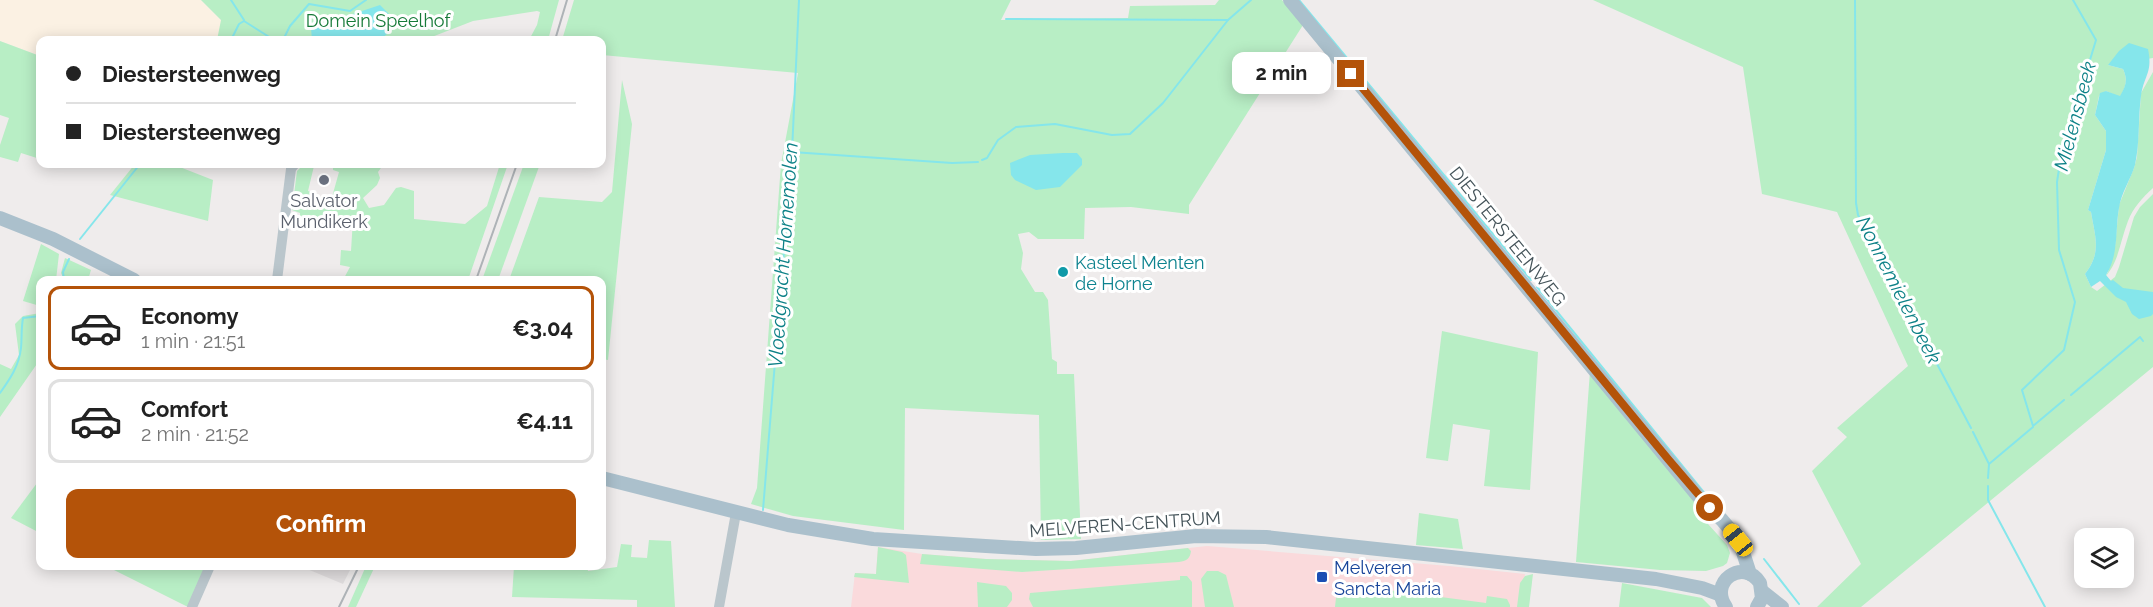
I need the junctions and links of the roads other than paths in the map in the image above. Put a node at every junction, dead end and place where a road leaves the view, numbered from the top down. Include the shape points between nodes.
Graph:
1 (1290, 0) edge
2 (292, 168) edge
3 (0, 218) edge
4 (126, 276) edge
5 (278, 276) edge
6 (606, 479) edge
7 (1698, 496) junction
8 (736, 513) junction
9 (208, 570) edge
10 (1735, 573) junction
11 (1750, 574) junction
12 (1763, 592) junction
13 (1724, 599) edge
14 (192, 607) edge
15 (719, 607) edge
16 (1757, 607) edge
17 (1782, 607) edge

1 - 7 main road, DIESTERSTEENWEG
2 - 5 street
3 - 4 main road via 44,234
6 - 8 main road, MELVEREN-CENTRUM
7 - 10 main road, DIESTERSTEENWEG via 1737,553
7 - 11 main road, DIESTERSTEENWEG via 1738,540
8 - 13 main road, MELVEREN-CENTRUM via 844,535 1046,549 1196,536 1266,537 1656,579 1704,580
8 - 15 street
9 - 14 street
10 - 11 main road
10 - 13 main road
11 - 12 main road, DIESTERSTEENWEG via 1758,579
12 - 16 main road
12 - 17 main road

